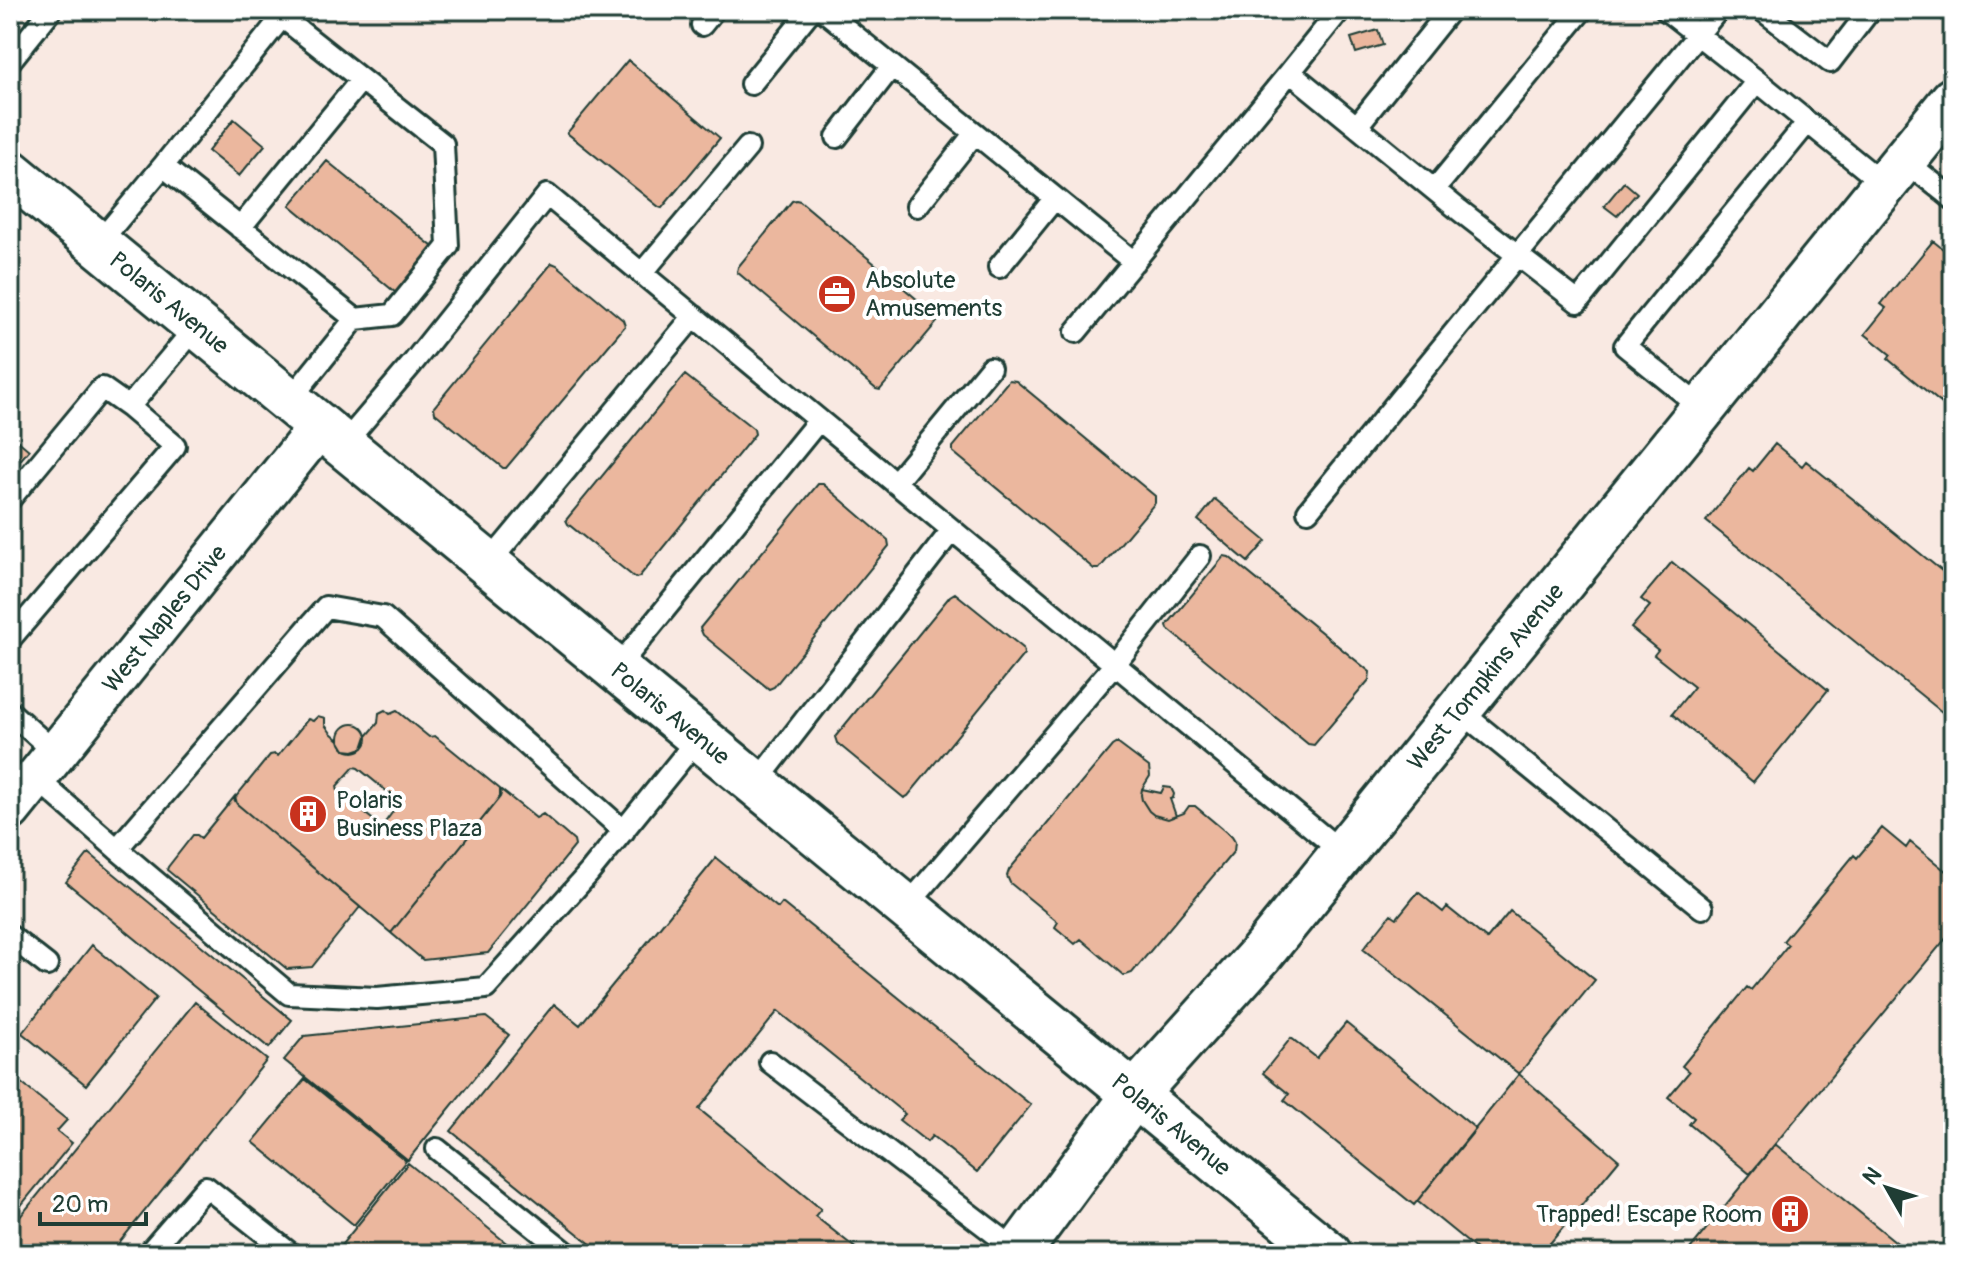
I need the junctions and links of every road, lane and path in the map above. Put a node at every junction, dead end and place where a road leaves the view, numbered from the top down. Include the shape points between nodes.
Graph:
1 (51, 10) edge
2 (811, 10) edge
3 (823, 10) edge
4 (1340, 10) edge
5 (1450, 10) edge
6 (1582, 10) edge
7 (1666, 10) edge
8 (1718, 10) edge
9 (1762, 10) edge
10 (1870, 10) edge
11 (1697, 35) junction
12 (10, 61) edge
13 (892, 66) junction
14 (1290, 72) junction
15 (361, 80) junction
16 (1757, 81) junction
17 (751, 84) dead end
18 (1953, 100) edge
19 (1807, 123) junction
20 (1357, 126) junction
21 (975, 133) junction
22 (837, 137) dead end
23 (748, 147) dead end
24 (163, 166) junction
25 (10, 172) edge
26 (1894, 172) junction
27 (1435, 189) junction
28 (1055, 198) junction
29 (1953, 199) edge
30 (917, 206) dead end
31 (240, 228) junction
32 (98, 244) junction
33 (1517, 254) junction
34 (1134, 262) junction
35 (999, 267) dead end
36 (642, 273) junction
37 (694, 316) junction
38 (355, 319) junction
39 (197, 326) junction
40 (1076, 332) dead end
41 (990, 368) dead end
42 (129, 407) junction
43 (1703, 409) junction
44 (819, 420) junction
45 (317, 424) junction
46 (895, 483) junction
47 (10, 499) edge
48 (1308, 511) dead end
49 (952, 530) junction
50 (1200, 556) dead end
51 (488, 564) junction
52 (10, 639) edge
53 (1115, 664) junction
54 (617, 668) junction
55 (1459, 710) junction
56 (10, 712) edge
57 (700, 736) junction
58 (46, 766) junction
59 (756, 783) junction
60 (10, 810) edge
61 (624, 831) junction
62 (117, 849) junction
63 (1343, 853) junction
64 (907, 906) junction
65 (1702, 908) dead end
66 (10, 936) edge
67 (47, 965) dead end
68 (770, 1062) dead end
69 (1135, 1094) junction
70 (437, 1149) dead end
71 (1018, 1253) edge
72 (148, 1254) edge
73 (291, 1254) edge
74 (568, 1254) edge
75 (1329, 1254) edge

1 - 12 lane
2 - 17 lane
3 - 13 lane
4 - 14 lane
5 - 20 lane
6 - 27 lane
7 - 11 lane
8 - 11 lane
9 - 10 lane via 1830,62
11 - 16 lane
11 - 33 lane
13 - 21 lane
13 - 22 lane
14 - 20 lane
14 - 34 lane
15 - 24 lane via 282,17
15 - 31 lane
15 - 38 lane via 443,144 448,246 392,315
16 - 19 lane
16 - 33 lane via 1578,302
18 - 26 street, West Tompkins Avenue
19 - 26 lane
19 - 43 lane via 1625,346
20 - 27 lane
21 - 28 lane
21 - 30 lane
23 - 36 lane
24 - 31 lane
24 - 32 lane
25 - 32 street, Polaris Avenue
26 - 29 lane
26 - 43 street, West Tompkins Avenue
27 - 33 lane
28 - 34 lane
28 - 35 lane
31 - 38 lane
32 - 39 street, Polaris Avenue
33 - 48 lane
34 - 40 lane
36 - 37 lane
36 - 45 lane via 547,195 412,364
37 - 44 lane
37 - 51 lane
38 - 45 lane
39 - 42 lane
39 - 45 street, Polaris Avenue
41 - 46 lane
42 - 47 lane via 102,388
42 - 52 lane via 175,446
43 - 55 street, West Tompkins Avenue
44 - 46 lane
44 - 54 lane
45 - 51 street, Polaris Avenue
45 - 58 street, West Naples Drive
46 - 49 lane
49 - 53 lane
49 - 59 lane
50 - 53 lane
51 - 54 street, Polaris Avenue
53 - 63 lane
53 - 64 lane
54 - 57 street, Polaris Avenue
55 - 63 street, West Tompkins Avenue
55 - 65 lane
56 - 58 lane
57 - 59 street, Polaris Avenue
57 - 61 lane
58 - 60 street, West Naples Drive
58 - 62 lane
59 - 64 street, Polaris Avenue
61 - 62 lane via 486,988 377,998 289,994
61 - 62 lane via 383,617 326,607
63 - 69 street, West Tompkins Avenue
64 - 69 street, Polaris Avenue
66 - 67 lane
68 - 71 lane
69 - 71 street, West Tompkins Avenue
69 - 75 street, Polaris Avenue
70 - 74 lane
72 - 73 lane via 206,1187

